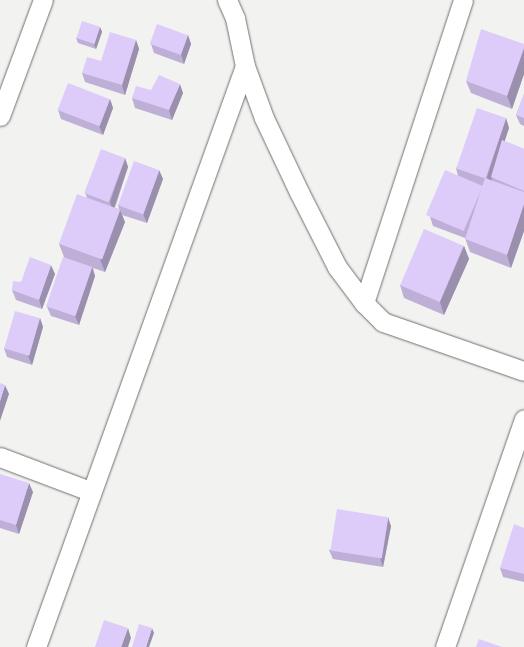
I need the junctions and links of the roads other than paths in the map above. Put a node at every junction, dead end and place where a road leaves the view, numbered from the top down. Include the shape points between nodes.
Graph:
1 (43, 0) edge
2 (227, 0) edge
3 (463, 0) edge
4 (246, 66) junction
5 (0, 116) edge
6 (364, 303) junction
7 (524, 371) edge
8 (524, 419) edge
9 (0, 457) edge
10 (90, 491) junction
11 (36, 647) edge
12 (444, 647) edge

1 - 5 street
2 - 4 street via 235,18
3 - 6 street
4 - 6 street via 264,118 299,192 338,267
4 - 10 street
6 - 7 street via 383,322
8 - 12 street
9 - 10 street
10 - 11 street

